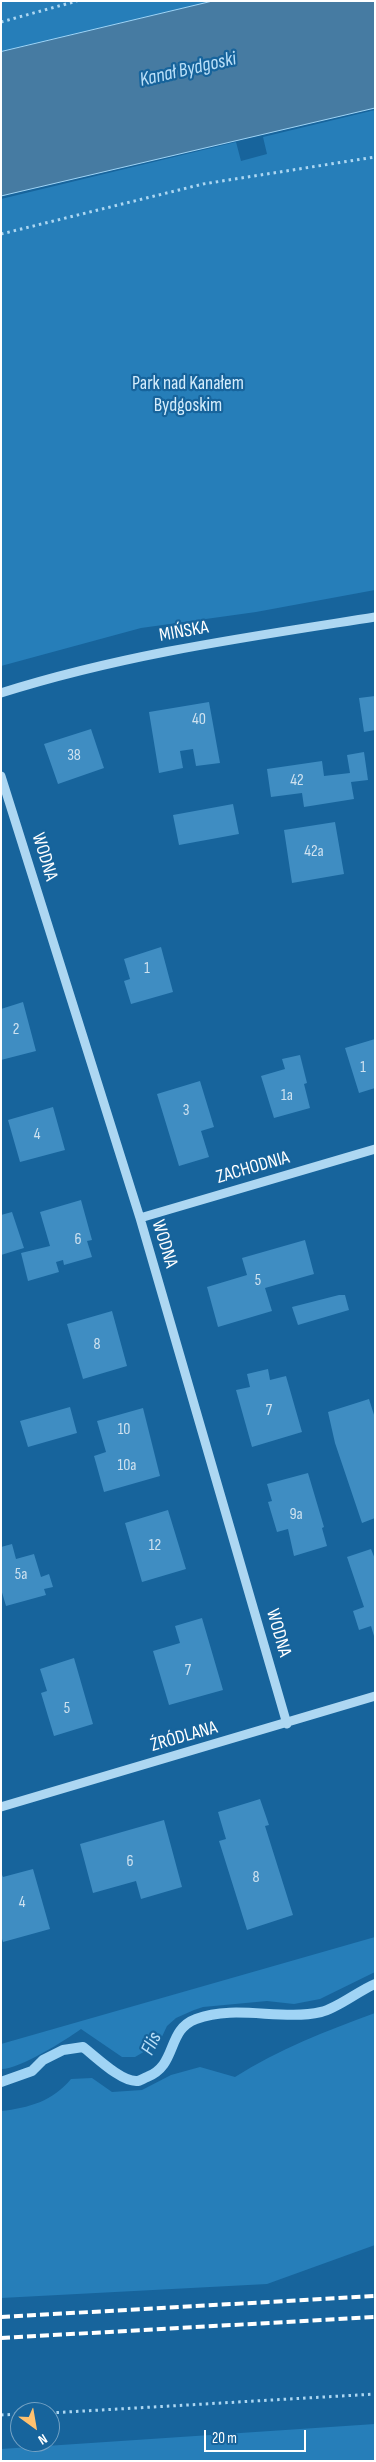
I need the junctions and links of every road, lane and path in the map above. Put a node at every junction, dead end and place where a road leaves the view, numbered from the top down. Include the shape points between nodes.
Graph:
1 (77, 1) edge
2 (1, 22) edge
3 (375, 157) edge
4 (1, 234) edge
5 (375, 618) edge
6 (1, 693) edge
7 (1, 776) edge
8 (375, 1150) edge
9 (140, 1218) junction
10 (375, 1696) edge
11 (287, 1724) junction
12 (1, 1807) edge
13 (375, 2394) edge
14 (60, 2411) edge

1 - 2 path
3 - 4 path via 203,184
5 - 6 street, MIŃSKA via 124,659
7 - 9 street, WODNA
8 - 9 street, ZACHODNIA
9 - 11 street, WODNA
10 - 11 street, ŹRÓDLANA
11 - 12 street, ŹRÓDLANA
13 - 14 path

